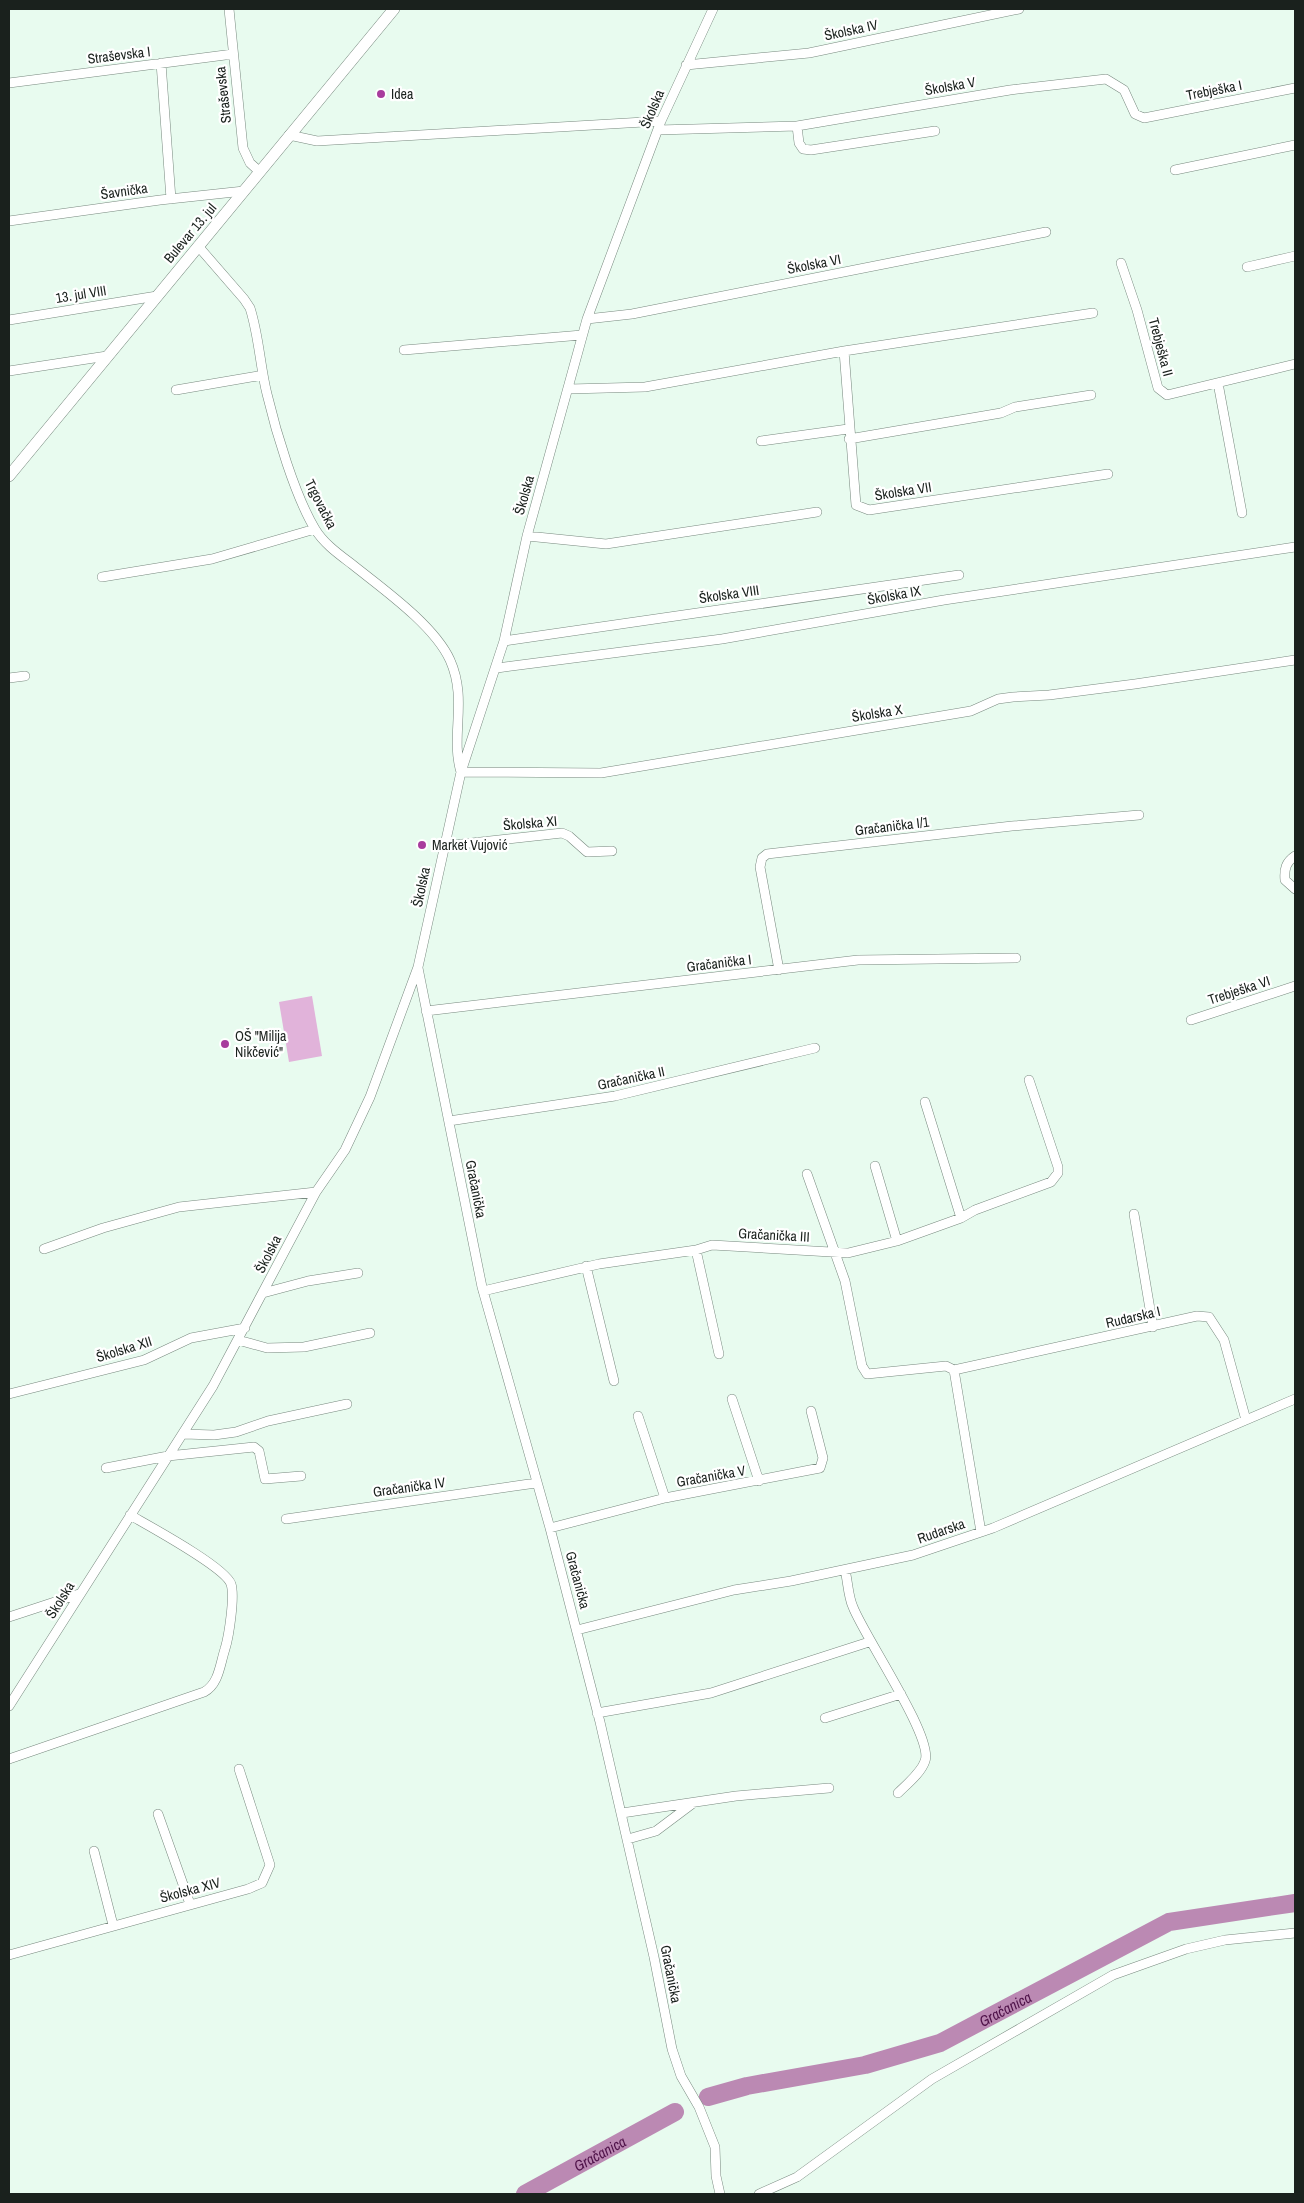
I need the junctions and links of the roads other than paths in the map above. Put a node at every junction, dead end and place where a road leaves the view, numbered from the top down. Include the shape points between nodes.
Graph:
1 (229, 9) edge
2 (394, 9) edge
3 (713, 9) edge
4 (1019, 9) edge
5 (233, 54) junction
6 (160, 63) junction
7 (686, 65) junction
8 (9, 83) edge
9 (1295, 88) edge
10 (1139, 117) joint
11 (659, 125) junction
12 (797, 126) junction
13 (935, 131) dead end
14 (289, 135) junction
15 (1295, 145) edge
16 (1175, 170) dead end
17 (260, 172) junction
18 (244, 192) junction
19 (171, 199) junction
20 (9, 221) edge
21 (1046, 232) dead end
22 (198, 246) junction
23 (1295, 256) edge
24 (1121, 263) dead end
25 (1247, 267) dead end
26 (157, 296) junction
27 (1093, 313) dead end
28 (587, 319) junction
29 (9, 320) edge
30 (582, 335) junction
31 (404, 350) dead end
32 (844, 351) junction
33 (106, 356) junction
34 (1295, 364) edge
35 (9, 371) edge
36 (263, 374) junction
37 (1218, 383) junction
38 (569, 389) junction
39 (176, 390) dead end
40 (1090, 395) dead end
41 (848, 429) junction
42 (849, 439) junction
43 (761, 441) dead end
44 (1108, 474) dead end
45 (9, 476) edge
46 (817, 512) dead end
47 (1242, 513) dead end
48 (315, 529) junction
49 (527, 536) junction
50 (1295, 547) edge
51 (959, 575) dead end
52 (102, 577) dead end
53 (504, 642) junction
54 (1295, 660) edge
55 (497, 668) junction
56 (25, 676) dead end
57 (9, 678) edge
58 (461, 772) junction
59 (1139, 815) dead end
60 (444, 846) junction
61 (612, 850) dead end
62 (1295, 856) edge
63 (1295, 889) edge
64 (1016, 958) dead end
65 (418, 967) junction
66 (779, 970) junction
67 (1295, 986) edge
68 (426, 1011) junction
69 (1191, 1020) dead end
70 (815, 1048) dead end
71 (1029, 1080) dead end
72 (924, 1102) dead end
73 (450, 1121) junction
74 (875, 1166) dead end
75 (807, 1174) dead end
76 (316, 1192) junction
77 (1134, 1214) dead end
78 (961, 1218) junction
79 (897, 1241) junction
80 (44, 1249) dead end
81 (696, 1250) junction
82 (833, 1252) junction
83 (586, 1266) junction
84 (358, 1273) dead end
85 (482, 1291) junction
86 (263, 1293) junction
87 (1153, 1327) junction
88 (245, 1328) junction
89 (370, 1333) dead end
90 (238, 1340) junction
91 (719, 1354) dead end
92 (954, 1370) junction
93 (614, 1381) dead end
94 (9, 1394) edge
95 (732, 1399) dead end
96 (1295, 1399) edge
97 (347, 1404) dead end
98 (811, 1411) dead end
99 (638, 1416) dead end
100 (1246, 1420) junction
101 (184, 1434) junction
102 (168, 1456) junction
103 (106, 1468) dead end
104 (301, 1476) dead end
105 (759, 1481) junction
106 (536, 1483) junction
107 (665, 1498) junction
108 (130, 1515) junction
109 (286, 1519) dead end
110 (550, 1528) junction
111 (981, 1532) junction
112 (846, 1570) junction
113 (80, 1594) junction
114 (9, 1616) edge
115 (577, 1630) junction
116 (870, 1642) junction
117 (901, 1694) junction
118 (9, 1706) edge
119 (597, 1713) junction
120 (825, 1718) dead end
121 (9, 1759) edge
122 (239, 1769) dead end
123 (829, 1788) dead end
124 (898, 1793) dead end
125 (693, 1803) junction
126 (622, 1813) junction
127 (158, 1814) dead end
128 (628, 1838) junction
129 (94, 1851) dead end
130 (190, 1904) junction
131 (112, 1925) junction
132 (1295, 1933) edge
133 (9, 1955) edge
134 (720, 2194) edge
135 (759, 2194) edge

1 - 5 street, Straševska
2 - 14 street, Bulevar 13. jul
3 - 7 street, Školska
4 - 7 street, Školska IV via 809,53
5 - 6 street, Straševska I
5 - 17 street, Straševska via 243,148 250,163
6 - 8 street, Straševska I
6 - 19 street
7 - 11 street, Školska
9 - 10 street, Trebješka I
10 - 12 street, Školska V via 1126,93 1109,80 1010,90
11 - 12 street, Školska V
11 - 14 street, Školska V via 317,142
11 - 28 street, Školska
12 - 13 street via 799,143 810,150
14 - 17 street, Bulevar 13. jul
15 - 16 street
17 - 18 street, Bulevar 13. jul
18 - 19 street, Šavnička
18 - 22 street, Bulevar 13. jul
19 - 20 street, Šavnička
21 - 28 street, Školska VI via 632,314
22 - 26 street, Bulevar 13. jul
22 - 36 street, Trgovačka via 250,308
23 - 25 street
24 - 37 street, Trebješka II via 1158,388 1167,395
26 - 29 street, 13. jul VIII
26 - 33 street, Bulevar 13. jul
27 - 32 street
28 - 30 street, Školska
30 - 31 street
30 - 38 street, Školska
32 - 38 street via 645,387
32 - 41 street, Školska VII
33 - 35 street
33 - 45 street, Bulevar 13. jul
34 - 37 street, Trebješka II
36 - 39 street
36 - 48 street, Trgovačka via 295,486
37 - 47 street
38 - 49 street, Školska
40 - 42 street
41 - 42 street, Školska VII
41 - 43 street
42 - 44 street, Školska VII via 856,505 869,510
46 - 49 street via 606,544
48 - 52 street via 212,559
48 - 58 street, Trgovačka via 338,554 399,601 439,642 450,659 458,682
49 - 53 street, Školska
50 - 55 street, Školska IX via 944,600 722,639
51 - 53 street, Školska VIII
53 - 55 street, Školska
54 - 58 street, Školska X via 1135,684 1013,697 971,711 602,773
55 - 58 street, Školska
56 - 57 street
58 - 60 street, Školska
59 - 66 street, Gračanička I/1 via 767,854 762,858 760,867
60 - 61 street, Školska XI via 562,833 588,852
60 - 65 street, Školska
62 - 63 street via 1284,871 1285,880
64 - 66 street, Gračanička I via 858,960
65 - 68 street, Gračanička
65 - 76 street, Školska via 370,1097 345,1150
66 - 68 street, Gračanička I
67 - 69 street, Trebješka VI
68 - 73 street, Gračanička
70 - 73 street, Gračanička II via 615,1096
71 - 78 street, Gračanička III via 1058,1167 1056,1178
72 - 78 street
73 - 85 street, Gračanička
74 - 79 street
75 - 82 street
76 - 80 street via 179,1206
76 - 86 street, Školska
77 - 87 street
78 - 79 street, Gračanička III
79 - 82 street, Gračanička III via 861,1252
81 - 82 street, Gračanička III via 712,1245
81 - 83 street, Gračanička III
81 - 91 street
82 - 92 street, Rudarska I via 845,1281 857,1349 867,1374 946,1366
83 - 85 street, Gračanička III
83 - 93 street
84 - 86 street
85 - 106 street, Gračanička
86 - 88 street, Školska
87 - 92 street, Rudarska I
87 - 100 street, Rudarska I via 1197,1316 1209,1317 1224,1340
88 - 90 street, Školska
88 - 94 street, Školska XII via 191,1338 144,1360
89 - 90 street via 304,1347 267,1348
90 - 101 street, Školska
92 - 111 street
95 - 105 street
96 - 100 street, Rudarska
97 - 101 street via 268,1421 236,1432
98 - 105 street, Gračanička V via 822,1465 815,1470
99 - 107 street
100 - 111 street, Rudarska
101 - 102 street, Školska
102 - 103 street
102 - 104 street via 257,1448 265,1479
102 - 108 street, Školska
105 - 107 street, Gračanička V
106 - 109 street, Gračanička IV
106 - 110 street, Gračanička
107 - 110 street, Gračanička V
108 - 113 street, Školska
108 - 121 street via 194,1553 230,1582 227,1643 214,1685 204,1692
110 - 115 street, Gračanička
111 - 112 street, Rudarska via 913,1555
112 - 115 street, Rudarska via 734,1590
112 - 116 street via 852,1606
113 - 114 street
113 - 118 street, Školska
115 - 119 street, Gračanička
116 - 117 street
116 - 119 street via 711,1693
117 - 120 street
117 - 124 street via 922,1736 926,1761
119 - 126 street, Gračanička
122 - 130 street, Školska XIV via 270,1866 268,1872 262,1883 255,1887
123 - 125 street
125 - 126 street
125 - 128 street via 656,1831
126 - 128 street, Gračanička
127 - 130 street
128 - 134 street, Gračanička via 672,2049 681,2076 699,2107 715,2147
129 - 131 street
130 - 131 street, Školska XIV
131 - 133 street, Školska XIV
132 - 135 street via 1224,1940 1113,1976 932,2079 797,2177

